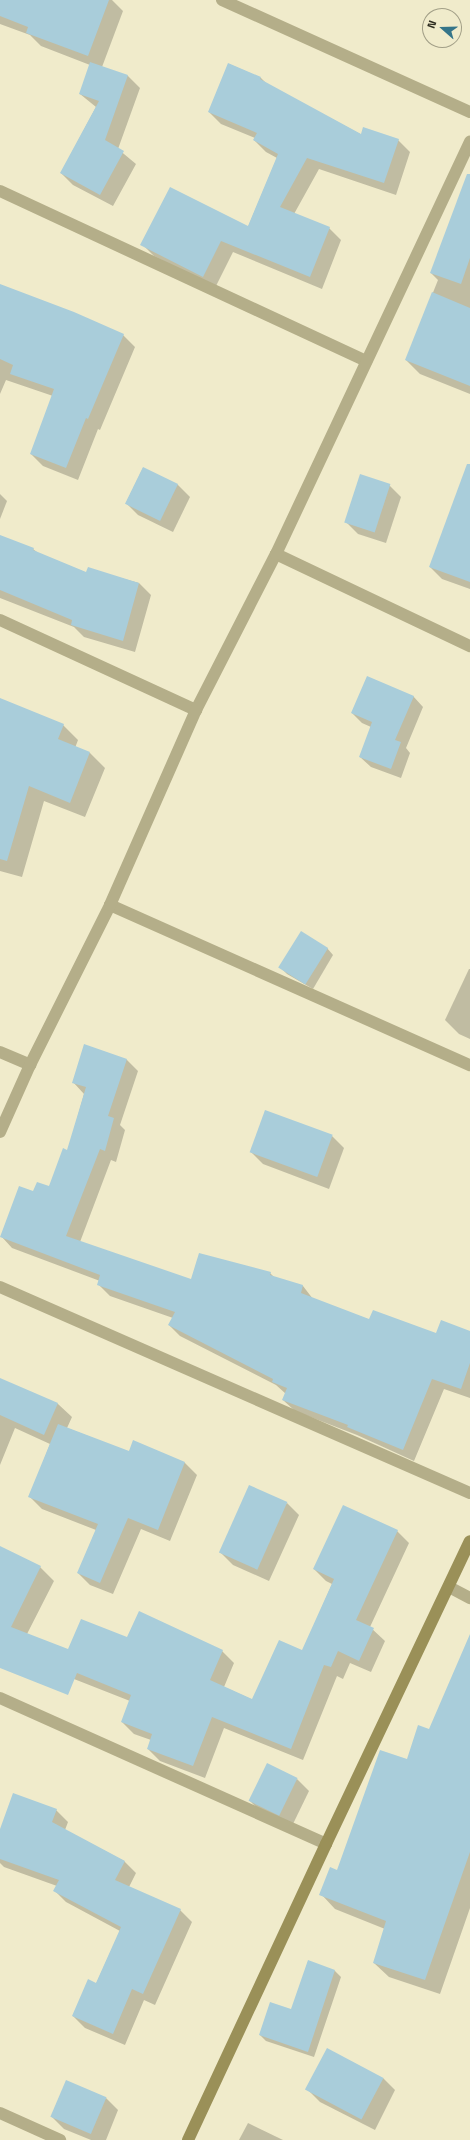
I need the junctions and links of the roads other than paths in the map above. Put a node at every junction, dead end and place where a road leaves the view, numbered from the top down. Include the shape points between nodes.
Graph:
1 (222, 0) edge
2 (470, 112) edge
3 (470, 141) edge
4 (0, 190) edge
5 (366, 361) junction
6 (276, 554) junction
7 (0, 620) edge
8 (470, 646) edge
9 (196, 710) junction
10 (110, 904) junction
11 (0, 1052) edge
12 (470, 1064) edge
13 (30, 1065) junction
14 (0, 1132) edge
15 (0, 1287) edge
16 (470, 1493) edge
17 (470, 1541) edge
18 (449, 1587) junction
19 (470, 1598) edge
20 (0, 1698) edge
21 (326, 1844) junction
22 (0, 2113) edge
23 (60, 2140) edge
24 (188, 2140) edge

1 - 2 street
3 - 5 street
4 - 5 street
5 - 6 street
6 - 8 street
6 - 9 street
7 - 9 street
9 - 10 street
10 - 12 street
10 - 13 street
11 - 13 street
13 - 14 street
15 - 16 street
17 - 18 main road
18 - 19 street
18 - 21 main road
20 - 21 street
21 - 24 main road
22 - 23 street

